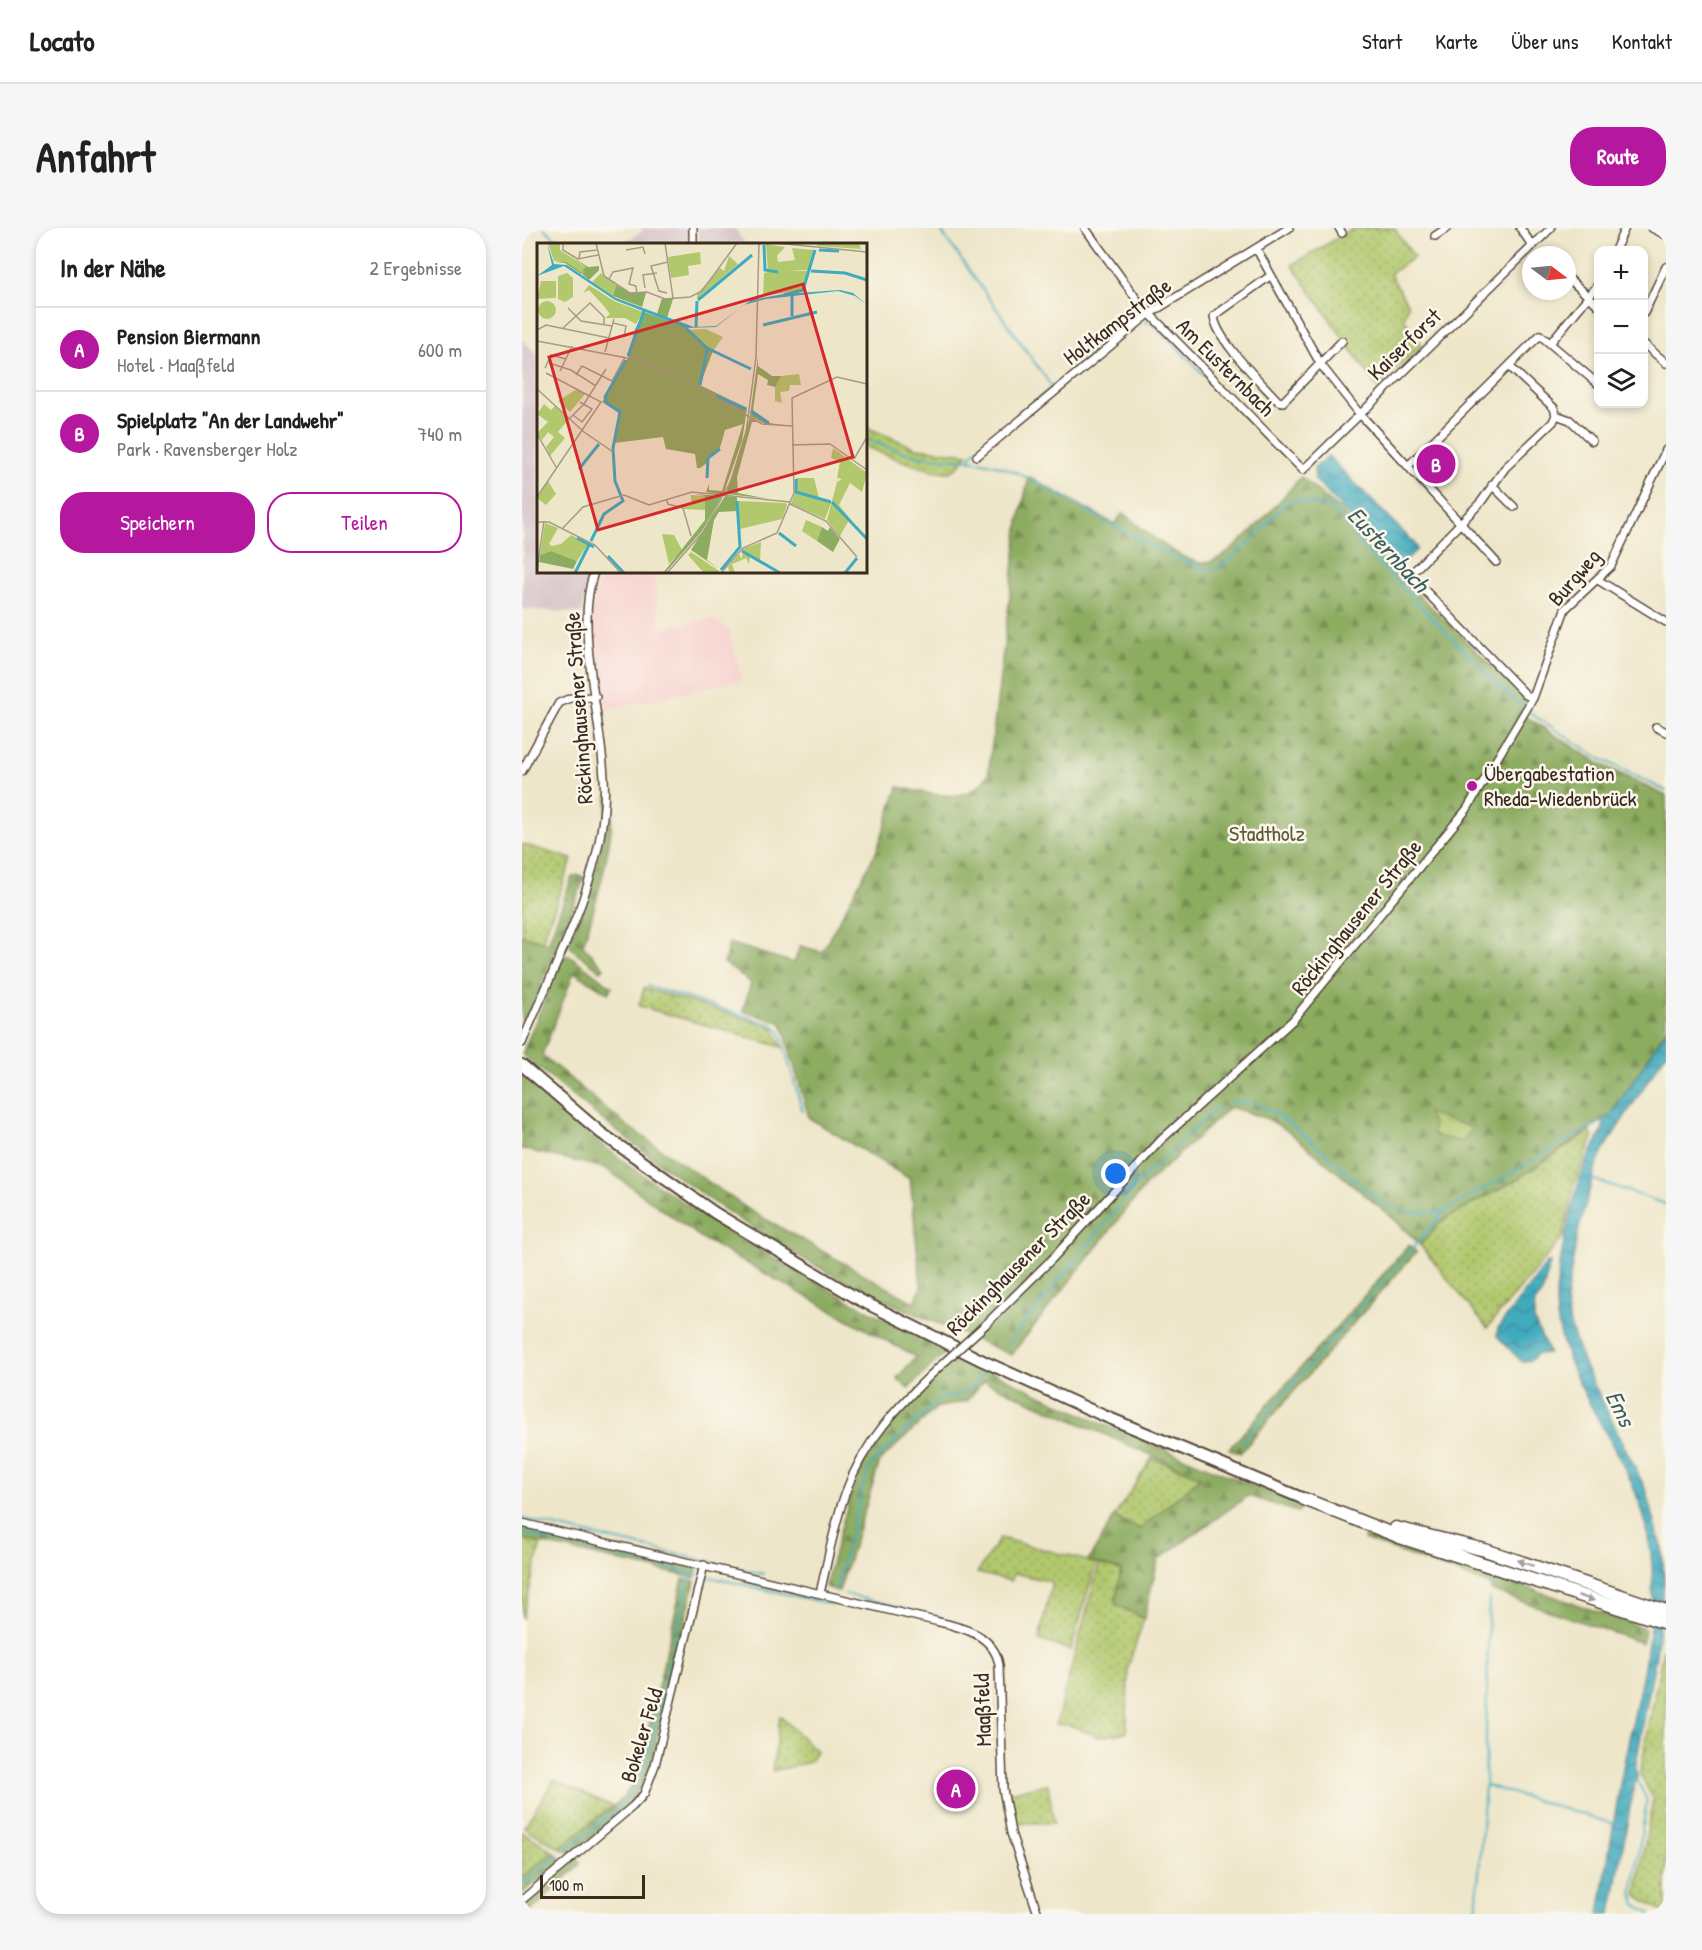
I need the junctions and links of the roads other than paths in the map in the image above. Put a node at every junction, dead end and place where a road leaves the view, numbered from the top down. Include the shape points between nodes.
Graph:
1 (1085, 228) edge
2 (1289, 228) edge
3 (1447, 228) edge
4 (1520, 228) edge
5 (1551, 228) edge
6 (1625, 228) edge
7 (1652, 228) edge
8 (1666, 235) edge
9 (1435, 236) dead end
10 (1532, 244) junction
11 (1617, 246) edge
12 (1256, 249) junction
13 (1666, 267) edge
14 (1270, 276) junction
15 (1576, 285) edge
16 (1594, 292) edge
17 (1590, 297) junction
18 (1594, 300) edge
19 (1648, 305) edge
20 (1149, 314) junction
21 (1342, 341) dead end
22 (1551, 342) junction
23 (1648, 347) edge
24 (1666, 363) edge
25 (1321, 365) junction
26 (1509, 366) junction
27 (1594, 380) edge
28 (1359, 413) junction
29 (1556, 415) junction
30 (1592, 441) dead end
31 (1666, 450) edge
32 (977, 456) dead end
33 (1409, 465) junction
34 (1303, 470) joint
35 (1492, 485) junction
36 (1514, 507) dead end
37 (1459, 524) junction
38 (1496, 562) dead end
39 (594, 573) edge
40 (1598, 580) junction
41 (1666, 622) edge
42 (596, 697) junction
43 (1531, 701) junction
44 (1656, 727) dead end
45 (1666, 732) edge
46 (522, 771) edge
47 (522, 1043) edge
48 (522, 1065) edge
49 (1304, 1499) joint
50 (522, 1523) edge
51 (704, 1565) junction
52 (820, 1593) junction
53 (1629, 1606) junction
54 (1666, 1611) edge
55 (1666, 1623) edge
56 (522, 1900) edge
57 (1038, 1914) edge

1 - 20 street, Am Eusternbach
2 - 12 street, Holtkampstraße
3 - 9 street
4 - 10 street
5 - 10 street, Kaiserforst
6 - 11 street
7 - 8 street
10 - 28 street, Kaiserforst
12 - 14 street
12 - 20 street, Holtkampstraße
13 - 19 street
14 - 25 street
14 - 25 street via 1217,312 1214,322 1278,401 1283,402
15 - 17 street
16 - 17 street
17 - 18 street
17 - 22 street
20 - 32 street, Holtkampstraße
20 - 34 street, Am Eusternbach
21 - 25 street
22 - 26 street via 1540,335
22 - 27 street
23 - 24 street
25 - 28 street
26 - 29 street via 1554,408
26 - 33 street
28 - 33 street
28 - 34 street, Kaiserforst
29 - 30 street via 1570,420
29 - 35 street
31 - 40 street, Burgweg via 1611,566
33 - 37 street
35 - 36 street
35 - 37 street
37 - 38 street
37 - 43 street via 1411,572 1410,578
39 - 42 street, Röckinghausener Straße via 587,616
40 - 41 street
40 - 43 street, Burgweg via 1565,609
42 - 46 street via 570,698 559,703
42 - 47 street, Röckinghausener Straße via 604,781 601,833 585,892
43 - 52 street, Röckinghausener Straße, bridge via 1467,809 1306,1005 1161,1140 1053,1258 887,1419 858,1464 845,1494
44 - 45 street
48 - 49 main road via 601,1133 715,1213 860,1300 1102,1415
49 - 53 highway via 1400,1537
50 - 51 street
51 - 52 street
51 - 56 street, Bokeler Feld via 655,1765 644,1794
52 - 57 street, Maaßfeld via 966,1629 993,1647 999,1665 1003,1789 1011,1833
53 - 54 highway
53 - 55 highway

